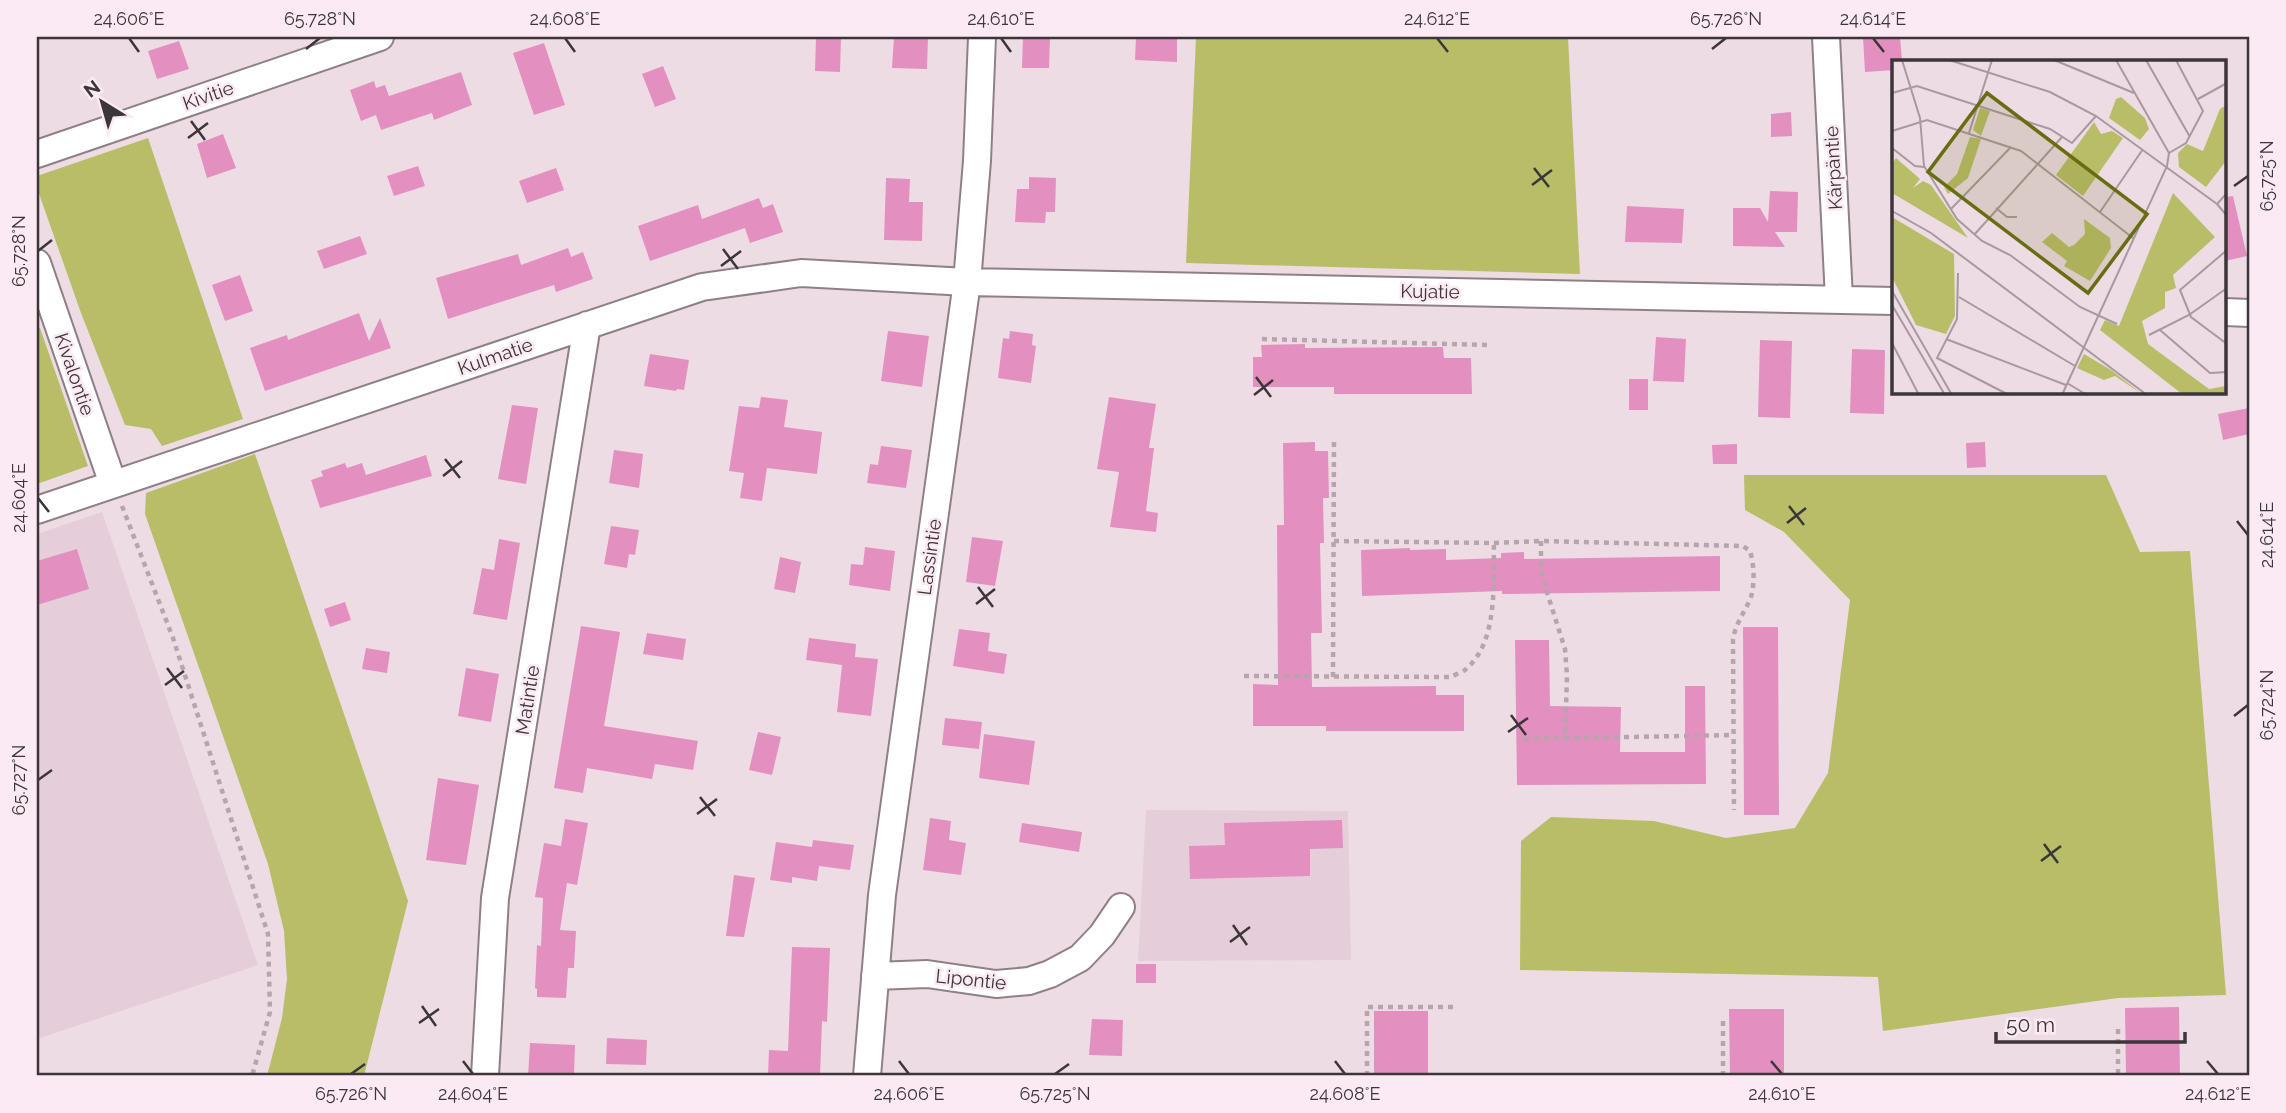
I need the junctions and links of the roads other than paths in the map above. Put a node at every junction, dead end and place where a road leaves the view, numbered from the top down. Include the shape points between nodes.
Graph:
1 (380, 37) edge
2 (982, 37) edge
3 (1826, 37) edge
4 (37, 155) edge
5 (37, 263) edge
6 (967, 282) junction
7 (1839, 299) junction
8 (1892, 301) edge
9 (2226, 312) edge
10 (2249, 313) edge
11 (587, 325) junction
12 (113, 484) junction
13 (37, 510) edge
14 (1121, 907) dead end
15 (875, 976) junction
16 (485, 1076) edge
17 (867, 1076) edge

1 - 4 street, Kivitie
2 - 6 street, Lassintie
3 - 7 street, Kärpäntie
5 - 12 street, Kivalontie
6 - 7 street, Kujatie
6 - 11 street, Kulmatie via 801,273 702,287
6 - 15 street, Lassintie via 882,895
7 - 8 street, Kujatie
9 - 10 street
11 - 12 street, Kulmatie
11 - 16 street, Matintie via 495,898
12 - 13 street, Kulmatie
14 - 15 street, Lipontie via 1080,958 1029,981 996,984 928,974
15 - 17 street, Lassintie

